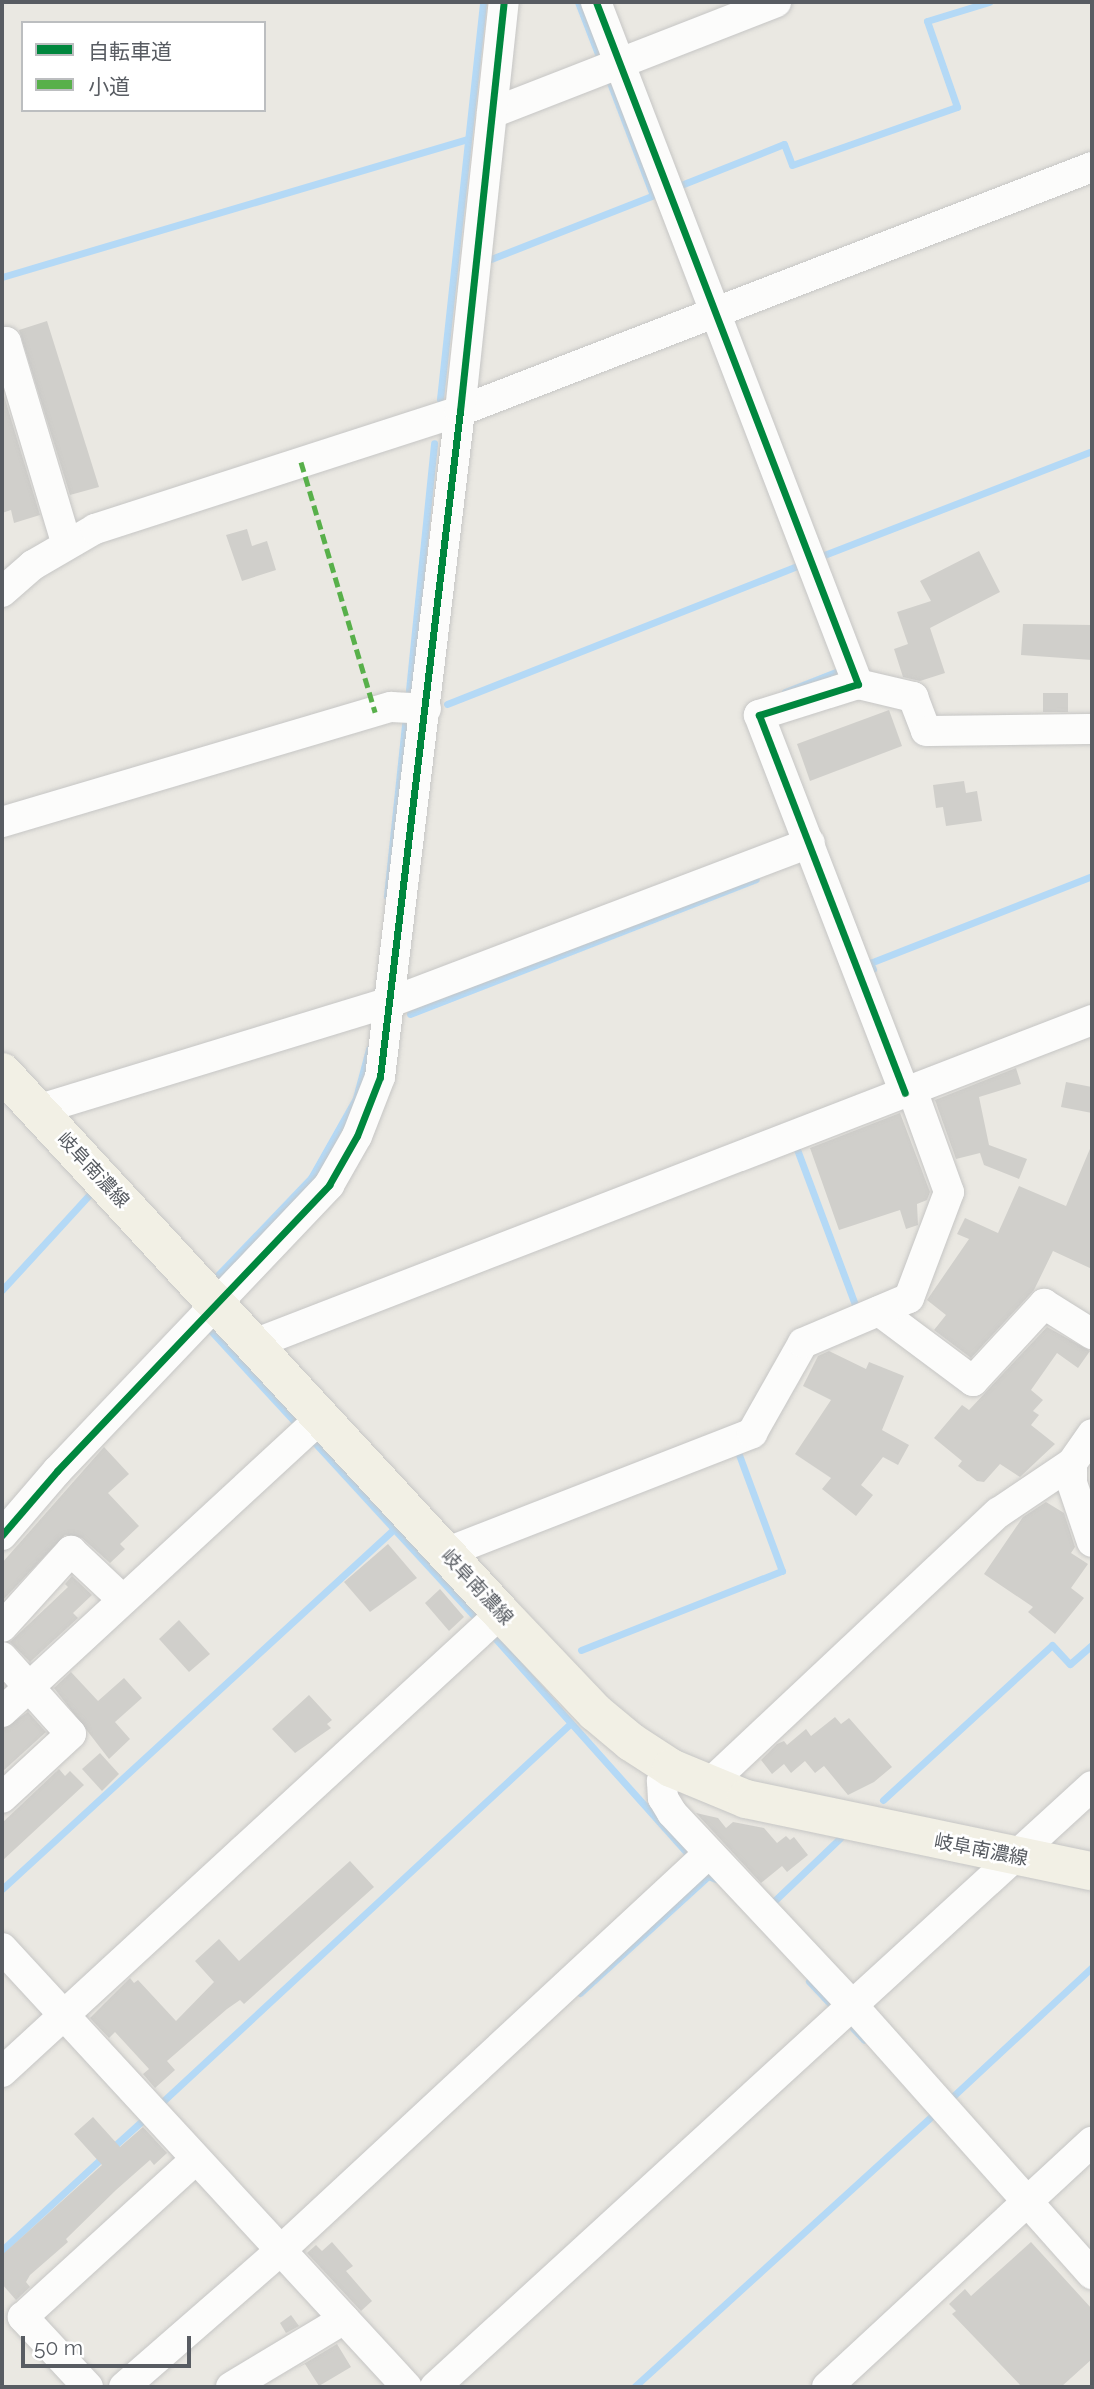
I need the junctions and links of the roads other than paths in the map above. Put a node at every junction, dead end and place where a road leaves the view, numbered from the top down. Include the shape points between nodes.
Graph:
1 (504, 2) edge
2 (596, 2) edge
3 (776, 2) edge
4 (619, 63) junction
5 (492, 113) junction
6 (1092, 167) edge
7 (715, 315) junction
8 (2, 343) edge
9 (460, 411) junction
10 (66, 542) junction
11 (2, 593) edge
12 (858, 684) junction
13 (426, 709) junction
14 (1092, 729) edge
15 (2, 822) edge
16 (810, 843) junction
17 (391, 1002) junction
18 (1092, 1020) edge
19 (2, 1072) edge
20 (908, 1091) junction
21 (37, 1110) junction
22 (217, 1304) junction
23 (879, 1311) junction
24 (1092, 1334) edge
25 (254, 1344) junction
26 (321, 1418) junction
27 (1092, 1434) edge
28 (1072, 1462) junction
29 (2, 1535) edge
30 (1092, 1542) edge
31 (446, 1553) junction
32 (123, 1600) junction
33 (501, 1613) junction
34 (2, 1627) edge
35 (2, 1657) edge
36 (30, 1686) junction
37 (2, 1712) edge
38 (671, 1768) junction
39 (708, 1784) junction
40 (1092, 1786) edge
41 (2, 1798) edge
42 (709, 1853) junction
43 (1017, 1857) junction
44 (1092, 1871) edge
45 (2, 1948) edge
46 (854, 2007) junction
47 (63, 2016) junction
48 (2, 2072) edge
49 (1092, 2142) edge
50 (195, 2159) junction
51 (1028, 2202) junction
52 (280, 2251) junction
53 (1092, 2274) edge
54 (344, 2319) junction
55 (88, 2387) edge
56 (124, 2387) edge
57 (231, 2387) edge
58 (407, 2387) edge
59 (435, 2387) edge
60 (827, 2387) edge

1 - 5 street
2 - 4 street
3 - 4 street
4 - 5 street
4 - 7 street
5 - 9 street
6 - 7 street
7 - 9 street
7 - 12 street
8 - 10 street via 6,342
9 - 10 street via 131,515
9 - 13 street
10 - 11 street
12 - 14 street via 913,697 926,732
12 - 16 street via 759,715
13 - 15 street via 391,707
13 - 17 street
16 - 17 street
16 - 20 street
17 - 21 street
17 - 22 street via 380,1077 357,1136 329,1185
18 - 20 street
19 - 21 main road, 岐阜南濃線
20 - 23 street via 949,1192 909,1298
20 - 25 street
21 - 22 main road, 岐阜南濃線
22 - 25 main road, 岐阜南濃線
22 - 29 street
23 - 24 street via 974,1381 1044,1304
23 - 31 street via 803,1343 752,1433
25 - 26 main road, 岐阜南濃線
26 - 31 main road, 岐阜南濃線
26 - 32 street
27 - 28 street
28 - 30 street via 1072,1483
28 - 39 street via 998,1513
31 - 33 main road, 岐阜南濃線
32 - 34 street via 71,1551
32 - 36 street
33 - 38 main road, 岐阜南濃線 via 595,1712
33 - 47 street
35 - 36 street
36 - 37 street
36 - 41 street via 71,1734
38 - 39 main road, 岐阜南濃線
38 - 42 street via 662,1781 663,1798
39 - 43 main road, 岐阜南濃線 via 825,1819
40 - 43 street
42 - 46 street
42 - 52 street
43 - 44 main road, 岐阜南濃線
43 - 46 street
45 - 47 street
46 - 51 street
46 - 59 street
47 - 48 street
47 - 50 street
49 - 51 street
50 - 52 street
50 - 55 street via 23,2317
51 - 53 street
51 - 60 street
52 - 54 street
52 - 56 street
54 - 57 street
54 - 58 street

